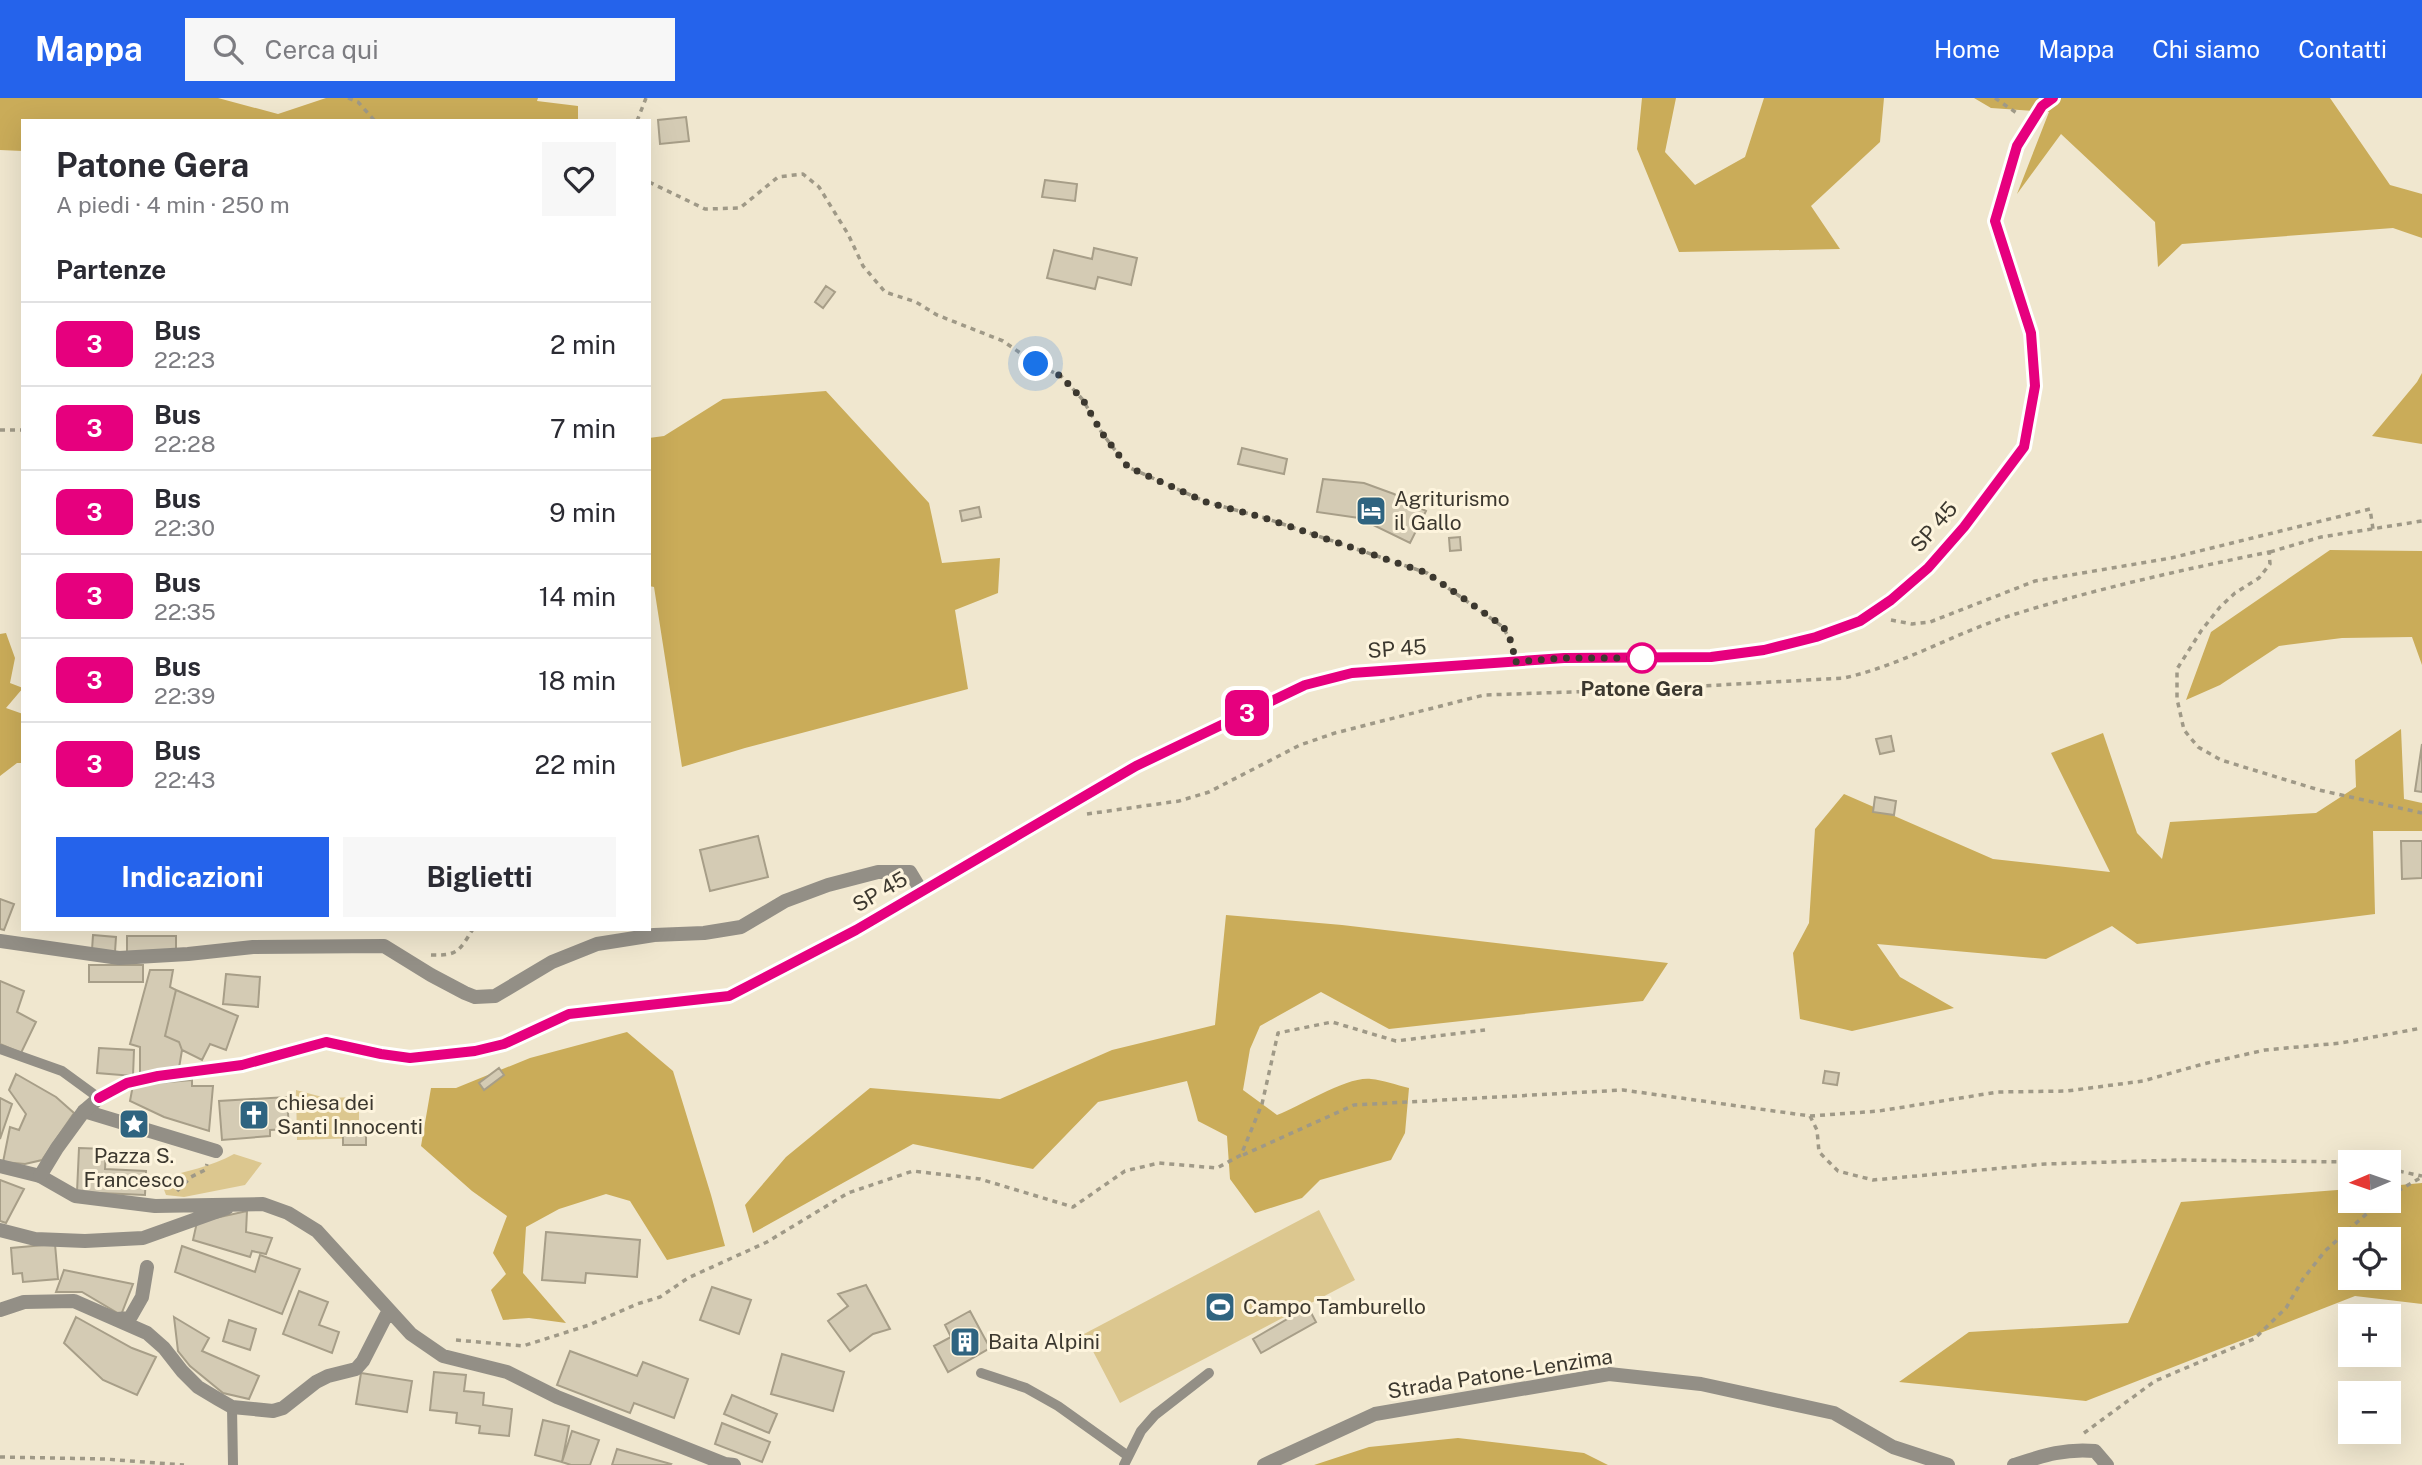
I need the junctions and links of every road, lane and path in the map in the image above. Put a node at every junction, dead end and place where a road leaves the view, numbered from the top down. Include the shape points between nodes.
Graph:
1 (348, 98) edge
2 (646, 98) edge
3 (1994, 98) edge
4 (2053, 98) edge
5 (374, 119) edge
6 (638, 119) edge
7 (2031, 123) junction
8 (651, 182) edge
9 (0, 429) edge
10 (21, 430) edge
11 (2422, 521) edge
12 (2373, 529) junction
13 (2269, 552) junction
14 (1873, 612) junction
15 (1514, 662) junction
16 (2422, 813) edge
17 (1053, 814) junction
18 (922, 892) junction
19 (473, 931) edge
20 (0, 941) edge
21 (420, 952) dead end
22 (2422, 1028) edge
23 (1485, 1030) dead end
24 (0, 1049) edge
25 (99, 1098) junction
26 (85, 1111) junction
27 (1810, 1116) junction
28 (216, 1151) dead end
29 (1241, 1155) junction
30 (2338, 1163) edge
31 (0, 1166) edge
32 (205, 1170) dead end
33 (2401, 1172) edge
34 (40, 1175) junction
35 (2422, 1176) edge
36 (2401, 1189) edge
37 (239, 1204) junction
38 (173, 1206) junction
39 (2367, 1213) edge
40 (0, 1230) edge
41 (147, 1267) dead end
42 (0, 1310) edge
43 (389, 1310) junction
44 (116, 1319) junction
45 (446, 1339) dead end
46 (981, 1373) dead end
47 (1209, 1373) dead end
48 (232, 1407) junction
49 (2074, 1449) junction
50 (0, 1457) edge
51 (1126, 1461) edge
52 (184, 1465) edge
53 (233, 1465) edge
54 (734, 1465) edge
55 (1264, 1465) edge
56 (1948, 1465) edge
57 (2014, 1465) edge
58 (2107, 1465) edge

1 - 5 path
2 - 6 path
3 - 7 path
4 - 7 street, SP 45
7 - 14 street, SP 45 via 2017,146 1995,221 2031,333 2035,386 2024,447 1928,568
8 - 15 path via 705,209 740,208 778,177 803,174 819,187 863,266 885,292 1003,341 1061,376 1128,467 1206,502 1427,573 1503,626 1513,645
9 - 10 path
11 - 12 path
12 - 13 path
12 - 14 path via 2370,509 2171,558 2035,582 1930,622 1912,624
13 - 16 path via 2270,564 2259,578 2220,607 2177,669 2184,730 2198,747 2221,760 2319,790
13 - 17 path via 2138,580 2010,615 1912,657 1844,678 1484,695 1300,745 1209,792 1179,801
14 - 15 street, SP 45 via 1816,637 1764,650 1711,657
15 - 17 street, SP 45 via 1352,673 1305,685 1136,766
17 - 18 street, SP 45
18 - 20 street via 910,872 878,872 785,901 741,928 597,944 552,962 495,996 465,993 384,946 253,947 119,958
18 - 25 street, SP 45 via 729,996 569,1014 504,1044 475,1051 410,1058 326,1042 242,1065 127,1083
19 - 21 path via 450,956
22 - 27 path via 2265,1051 2143,1081 2067,1091 1998,1092 1879,1111
23 - 29 path via 1396,1041 1332,1022 1278,1033 1262,1104
24 - 25 lane via 62,1071
25 - 26 street
26 - 28 street
26 - 34 street
27 - 29 path via 1623,1090 1354,1105
27 - 30 path via 1819,1152 1838,1171 1873,1180 2045,1164
29 - 45 path via 1217,1168 1159,1163 1125,1171 1073,1207 980,1180 914,1171 848,1193 767,1242 688,1278 660,1297 589,1325 523,1346
31 - 34 street
32 - 38 path via 177,1190
33 - 35 path
34 - 38 street via 75,1196
35 - 36 path
37 - 38 street
37 - 40 street via 143,1238 35,1239
37 - 43 street via 263,1204 317,1231
39 - 49 path via 2325,1251 2286,1308 2254,1339 2155,1381 2089,1428
41 - 44 street via 142,1297 130,1318
42 - 44 street via 24,1302 74,1301
43 - 48 street via 356,1369 316,1382 283,1408
43 - 54 street via 411,1334 443,1356 507,1372 557,1397
44 - 48 street via 147,1333 198,1387
46 - 51 lane via 1026,1388 1058,1406
47 - 51 lane via 1155,1415
48 - 53 lane
49 - 57 street
49 - 58 street via 2095,1451
50 - 52 path
55 - 56 street, Strada Patone-Lenzima via 1375,1414 1609,1374 1701,1384 1834,1413 1894,1447

